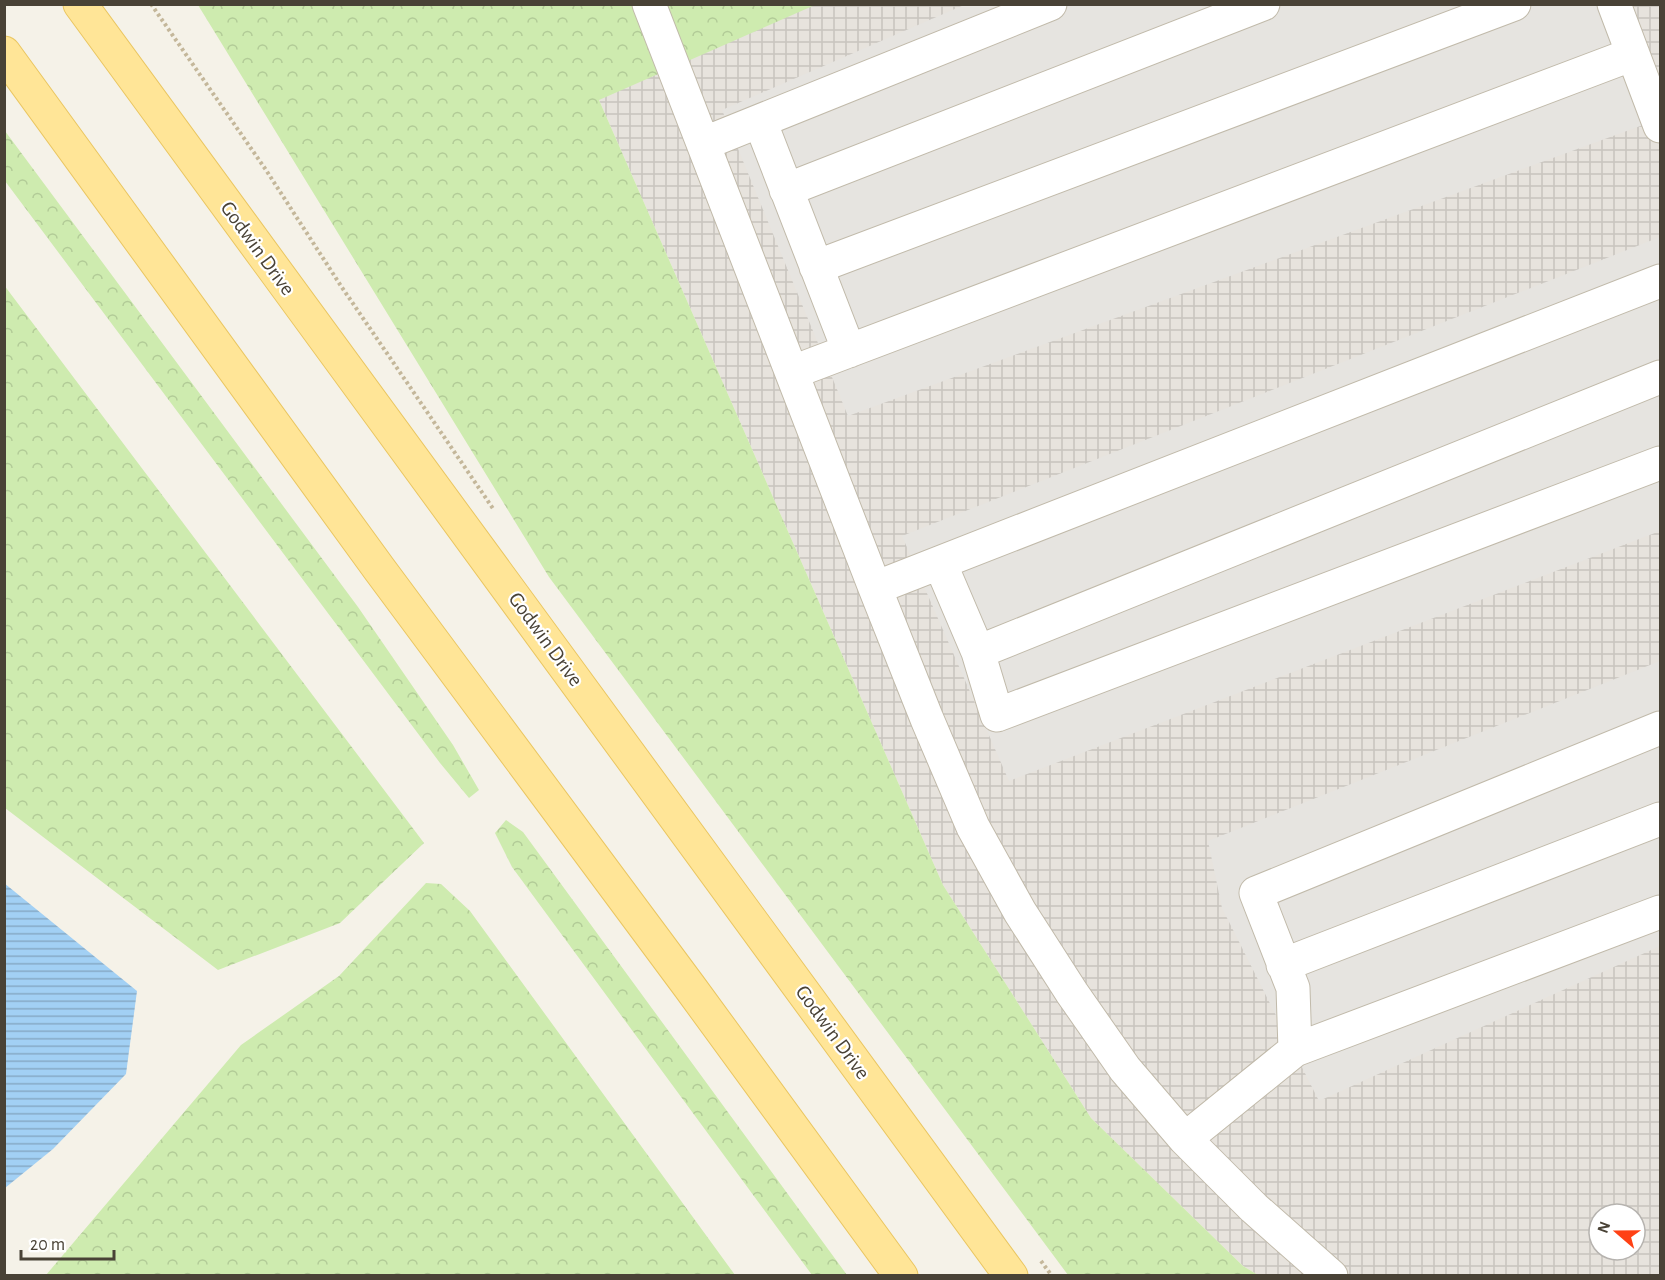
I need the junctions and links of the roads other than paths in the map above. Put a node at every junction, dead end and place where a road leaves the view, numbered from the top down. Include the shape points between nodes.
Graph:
1 (80, 4) edge
2 (649, 4) edge
3 (1050, 4) edge
4 (1263, 4) edge
5 (1514, 4) edge
6 (1614, 4) edge
7 (4, 53) edge
8 (1633, 54) junction
9 (760, 121) junction
10 (1660, 126) edge
11 (705, 143) junction
12 (786, 190) junction
13 (816, 267) junction
14 (1660, 281) edge
15 (849, 351) junction
16 (793, 372) junction
17 (1660, 377) edge
18 (1660, 463) edge
19 (940, 563) junction
20 (875, 588) junction
21 (978, 652) junction
22 (1660, 728) edge
23 (1660, 819) edge
24 (1660, 912) edge
25 (1283, 964) junction
26 (1295, 1050) junction
27 (1185, 1139) junction
28 (900, 1275) edge
29 (1011, 1275) edge
30 (1331, 1275) edge

1 - 29 main road, Godwin Drive
2 - 11 lane
3 - 9 lane
4 - 12 lane
5 - 13 lane
6 - 8 lane
7 - 28 main road
8 - 10 lane
8 - 15 lane
9 - 11 lane
9 - 12 lane
11 - 16 lane
12 - 13 lane
13 - 15 lane
14 - 19 lane
15 - 16 lane
16 - 20 lane
17 - 21 lane
18 - 21 lane via 997,715
19 - 20 lane
19 - 21 lane
20 - 27 lane via 974,827 1020,912 1125,1069
22 - 25 lane via 1256,893
23 - 25 lane
24 - 26 lane
25 - 26 lane via 1293,988
26 - 27 lane
27 - 30 lane via 1254,1208

